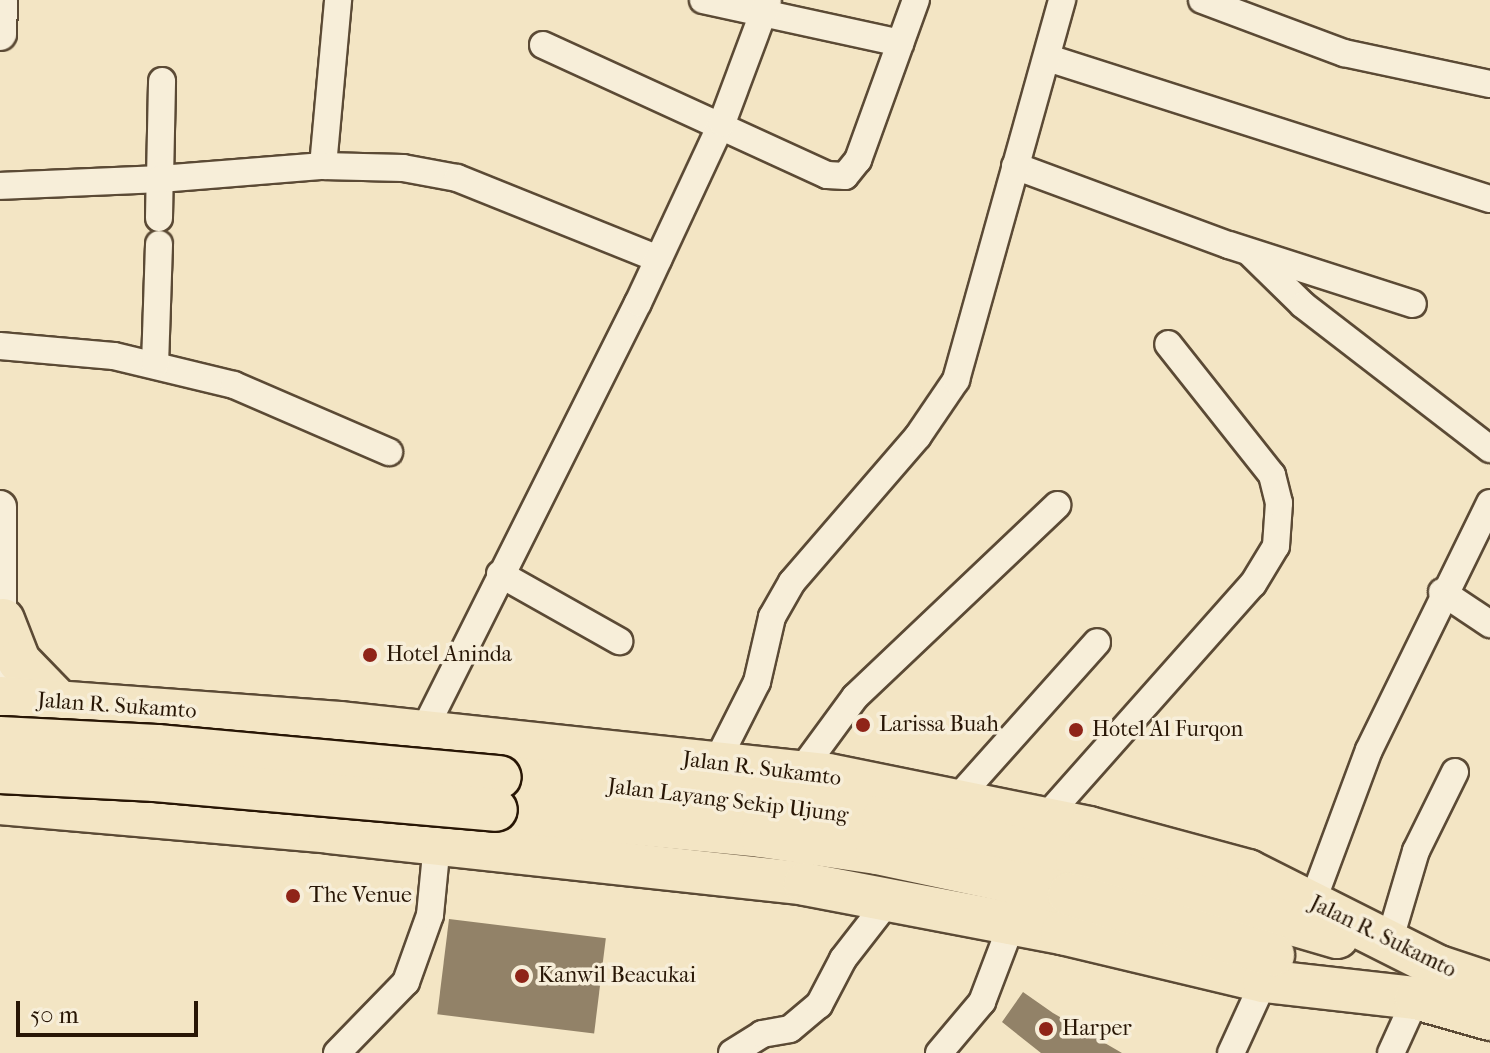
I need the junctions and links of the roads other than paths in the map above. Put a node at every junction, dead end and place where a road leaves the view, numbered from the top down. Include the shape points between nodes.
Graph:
1 (1, 0) edge
2 (338, 0) edge
3 (703, 0) edge
4 (916, 0) edge
5 (1062, 0) edge
6 (1202, 0) edge
7 (766, 6) edge
8 (0, 11) edge
9 (0, 34) edge
10 (900, 43) junction
11 (543, 45) dead end
12 (1048, 58) junction
13 (162, 81) dead end
14 (1490, 84) edge
15 (722, 123) junction
16 (323, 166) junction
17 (1015, 166) junction
18 (160, 179) junction
19 (0, 186) edge
20 (1490, 199) edge
21 (159, 218) dead end
22 (159, 244) dead end
23 (1249, 252) junction
24 (658, 259) junction
25 (1413, 304) dead end
26 (1168, 344) dead end
27 (0, 346) edge
28 (155, 365) junction
29 (1490, 449) edge
30 (389, 452) dead end
31 (1490, 503) edge
32 (1057, 505) dead end
33 (0, 507) edge
34 (500, 574) junction
35 (1442, 592) junction
36 (1, 622) edge
37 (1490, 624) edge
38 (619, 641) dead end
39 (1097, 642) dead end
40 (1, 689) edge
41 (0, 698) edge
42 (59, 702) junction
43 (149, 709) junction
44 (418, 731) junction
45 (0, 738) edge
46 (716, 763) junction
47 (0, 772) edge
48 (800, 772) junction
49 (1455, 772) dead end
50 (498, 794) junction
51 (955, 801) junction
52 (0, 803) edge
53 (127, 813) junction
54 (1044, 819) junction
55 (420, 842) junction
56 (889, 900) junction
57 (1312, 903) junction
58 (1012, 923) junction
59 (1389, 942) junction
60 (1264, 981) junction
61 (1427, 983) junction
62 (1490, 984) edge
63 (1490, 1019) edge
64 (337, 1053) edge
65 (732, 1053) edge
66 (939, 1053) edge
67 (1231, 1053) edge
68 (1391, 1053) edge

1 - 8 street
2 - 16 street
3 - 7 street
4 - 10 street
5 - 12 street
6 - 14 street via 1344,53
7 - 10 street
7 - 15 street
8 - 9 street
10 - 15 street via 856,166 845,176 827,175
11 - 15 street
12 - 17 street
12 - 20 street
13 - 18 street
15 - 24 street
16 - 18 street
16 - 24 street via 403,168 457,178
17 - 23 street
17 - 46 street via 956,380 918,436 792,582 772,617 757,682
18 - 19 street
18 - 21 street
22 - 28 street
23 - 25 street
23 - 29 street via 1303,305
24 - 34 street
26 - 54 street via 1272,475 1279,503 1276,546 1253,584
27 - 28 street
28 - 30 street via 234,385
31 - 35 street
32 - 48 street via 855,697
33 - 36 street
34 - 38 street
34 - 44 street
35 - 37 street
35 - 57 street via 1369,750
36 - 40 street
36 - 42 highway via 19,661
39 - 51 street
40 - 41 street
41 - 42 highway, Jalan R. Sukamto
41 - 45 street
42 - 43 highway, Jalan R. Sukamto
43 - 44 highway, Jalan R. Sukamto
43 - 53 highway via 97,721 76,735 67,760 86,788
44 - 46 highway, Jalan R. Sukamto
44 - 55 highway via 387,749 378,806 385,827
45 - 50 highway, Jalan Layang Sekip Ujung, bridge via 157,746
46 - 48 highway, Jalan R. Sukamto
47 - 50 highway, Jalan Layang Sekip Ujung, bridge
48 - 51 highway, Jalan R. Sukamto
49 - 59 street via 1416,851
50 - 61 highway, Jalan Layang Sekip Ujung via 892,856
51 - 54 highway, Jalan R. Sukamto
52 - 53 highway, Jalan R. Sukamto
53 - 55 highway, Jalan R. Sukamto
54 - 57 highway, Jalan R. Sukamto via 1248,871
55 - 56 highway, Jalan R. Sukamto via 805,884
55 - 64 street via 430,915 406,982
56 - 58 highway, Jalan R. Sukamto
56 - 65 street via 843,959 819,1005 790,1029 762,1034
57 - 59 highway, Jalan R. Sukamto
58 - 60 highway, Jalan R. Sukamto
58 - 66 street via 982,1002
59 - 61 highway, Jalan R. Sukamto
60 - 61 highway, Jalan R. Sukamto
60 - 67 street
61 - 62 highway, Jalan R. Sukamto
61 - 63 highway, Jalan R. Sukamto
61 - 68 street

